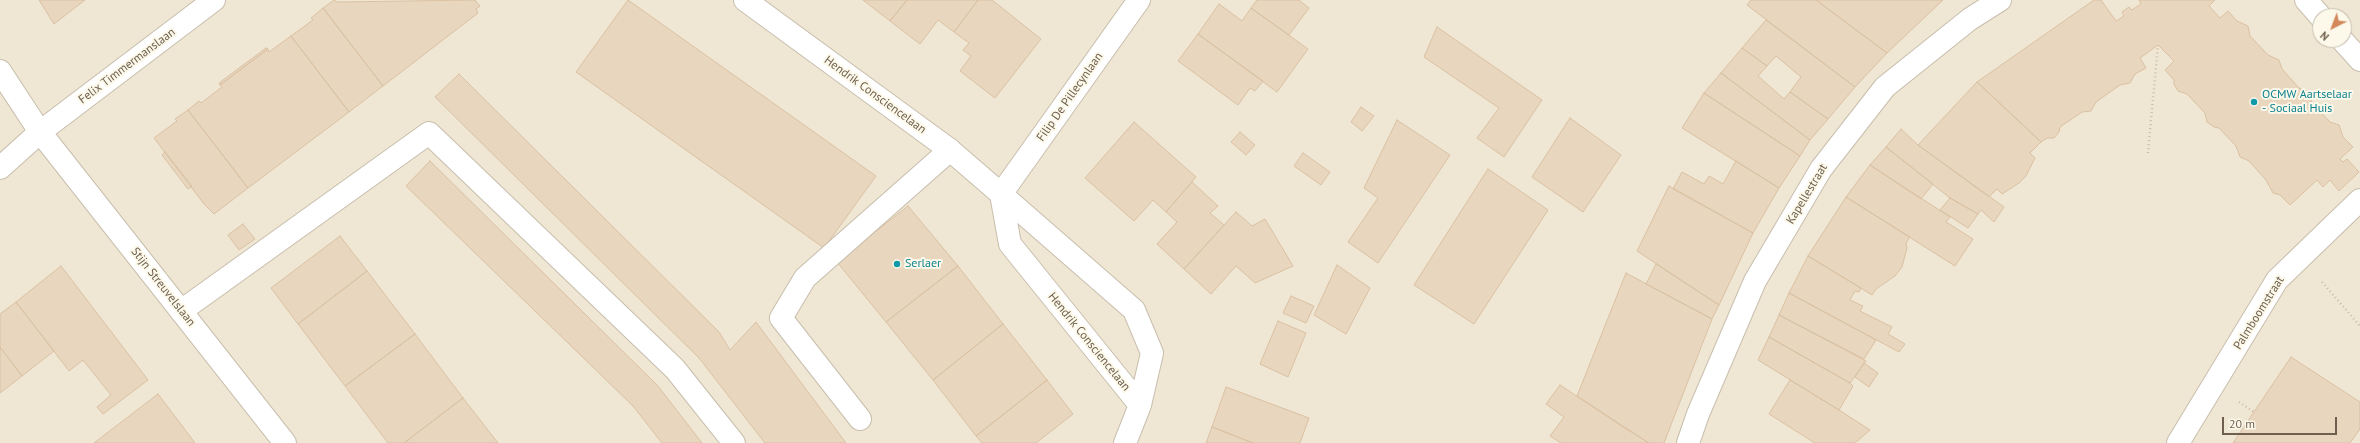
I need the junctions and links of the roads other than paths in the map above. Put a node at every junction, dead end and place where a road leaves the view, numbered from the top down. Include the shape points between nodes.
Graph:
1 (214, 0) edge
2 (745, 0) edge
3 (1139, 0) edge
4 (2000, 0) edge
5 (2306, 0) edge
6 (2313, 8) edge
7 (2349, 48) edge
8 (2360, 60) edge
9 (0, 71) edge
10 (40, 132) junction
11 (950, 150) junction
12 (0, 168) edge
13 (1001, 194) junction
14 (2360, 200) edge
15 (181, 310) junction
16 (1140, 405) junction
17 (860, 419) dead end
18 (285, 443) edge
19 (734, 443) edge
20 (1125, 443) edge
21 (1688, 443) edge
22 (2178, 443) edge

1 - 10 street, Felix Timmermanslaan
2 - 11 street, Hendrik Consciencelaan
3 - 13 street, Filip De Pillecynlaan
4 - 21 street, Kapellestraat via 1970,19 1884,87 1821,169 1755,281
5 - 6 street
7 - 8 street
9 - 10 street, Stijn Streuvelslaan
10 - 12 street, Felix Timmermanslaan
10 - 15 street, Stijn Streuvelslaan
11 - 13 street, Hendrik Consciencelaan
11 - 17 street via 806,278 781,318
13 - 16 street, Hendrik Consciencelaan via 1010,244
13 - 16 street, Hendrik Consciencelaan via 1134,310 1152,353
14 - 22 street, Palmboomstraat via 2277,280
15 - 18 street, Stijn Streuvelslaan
15 - 19 street via 429,133 675,368
16 - 20 street, Hendrik Consciencelaan

